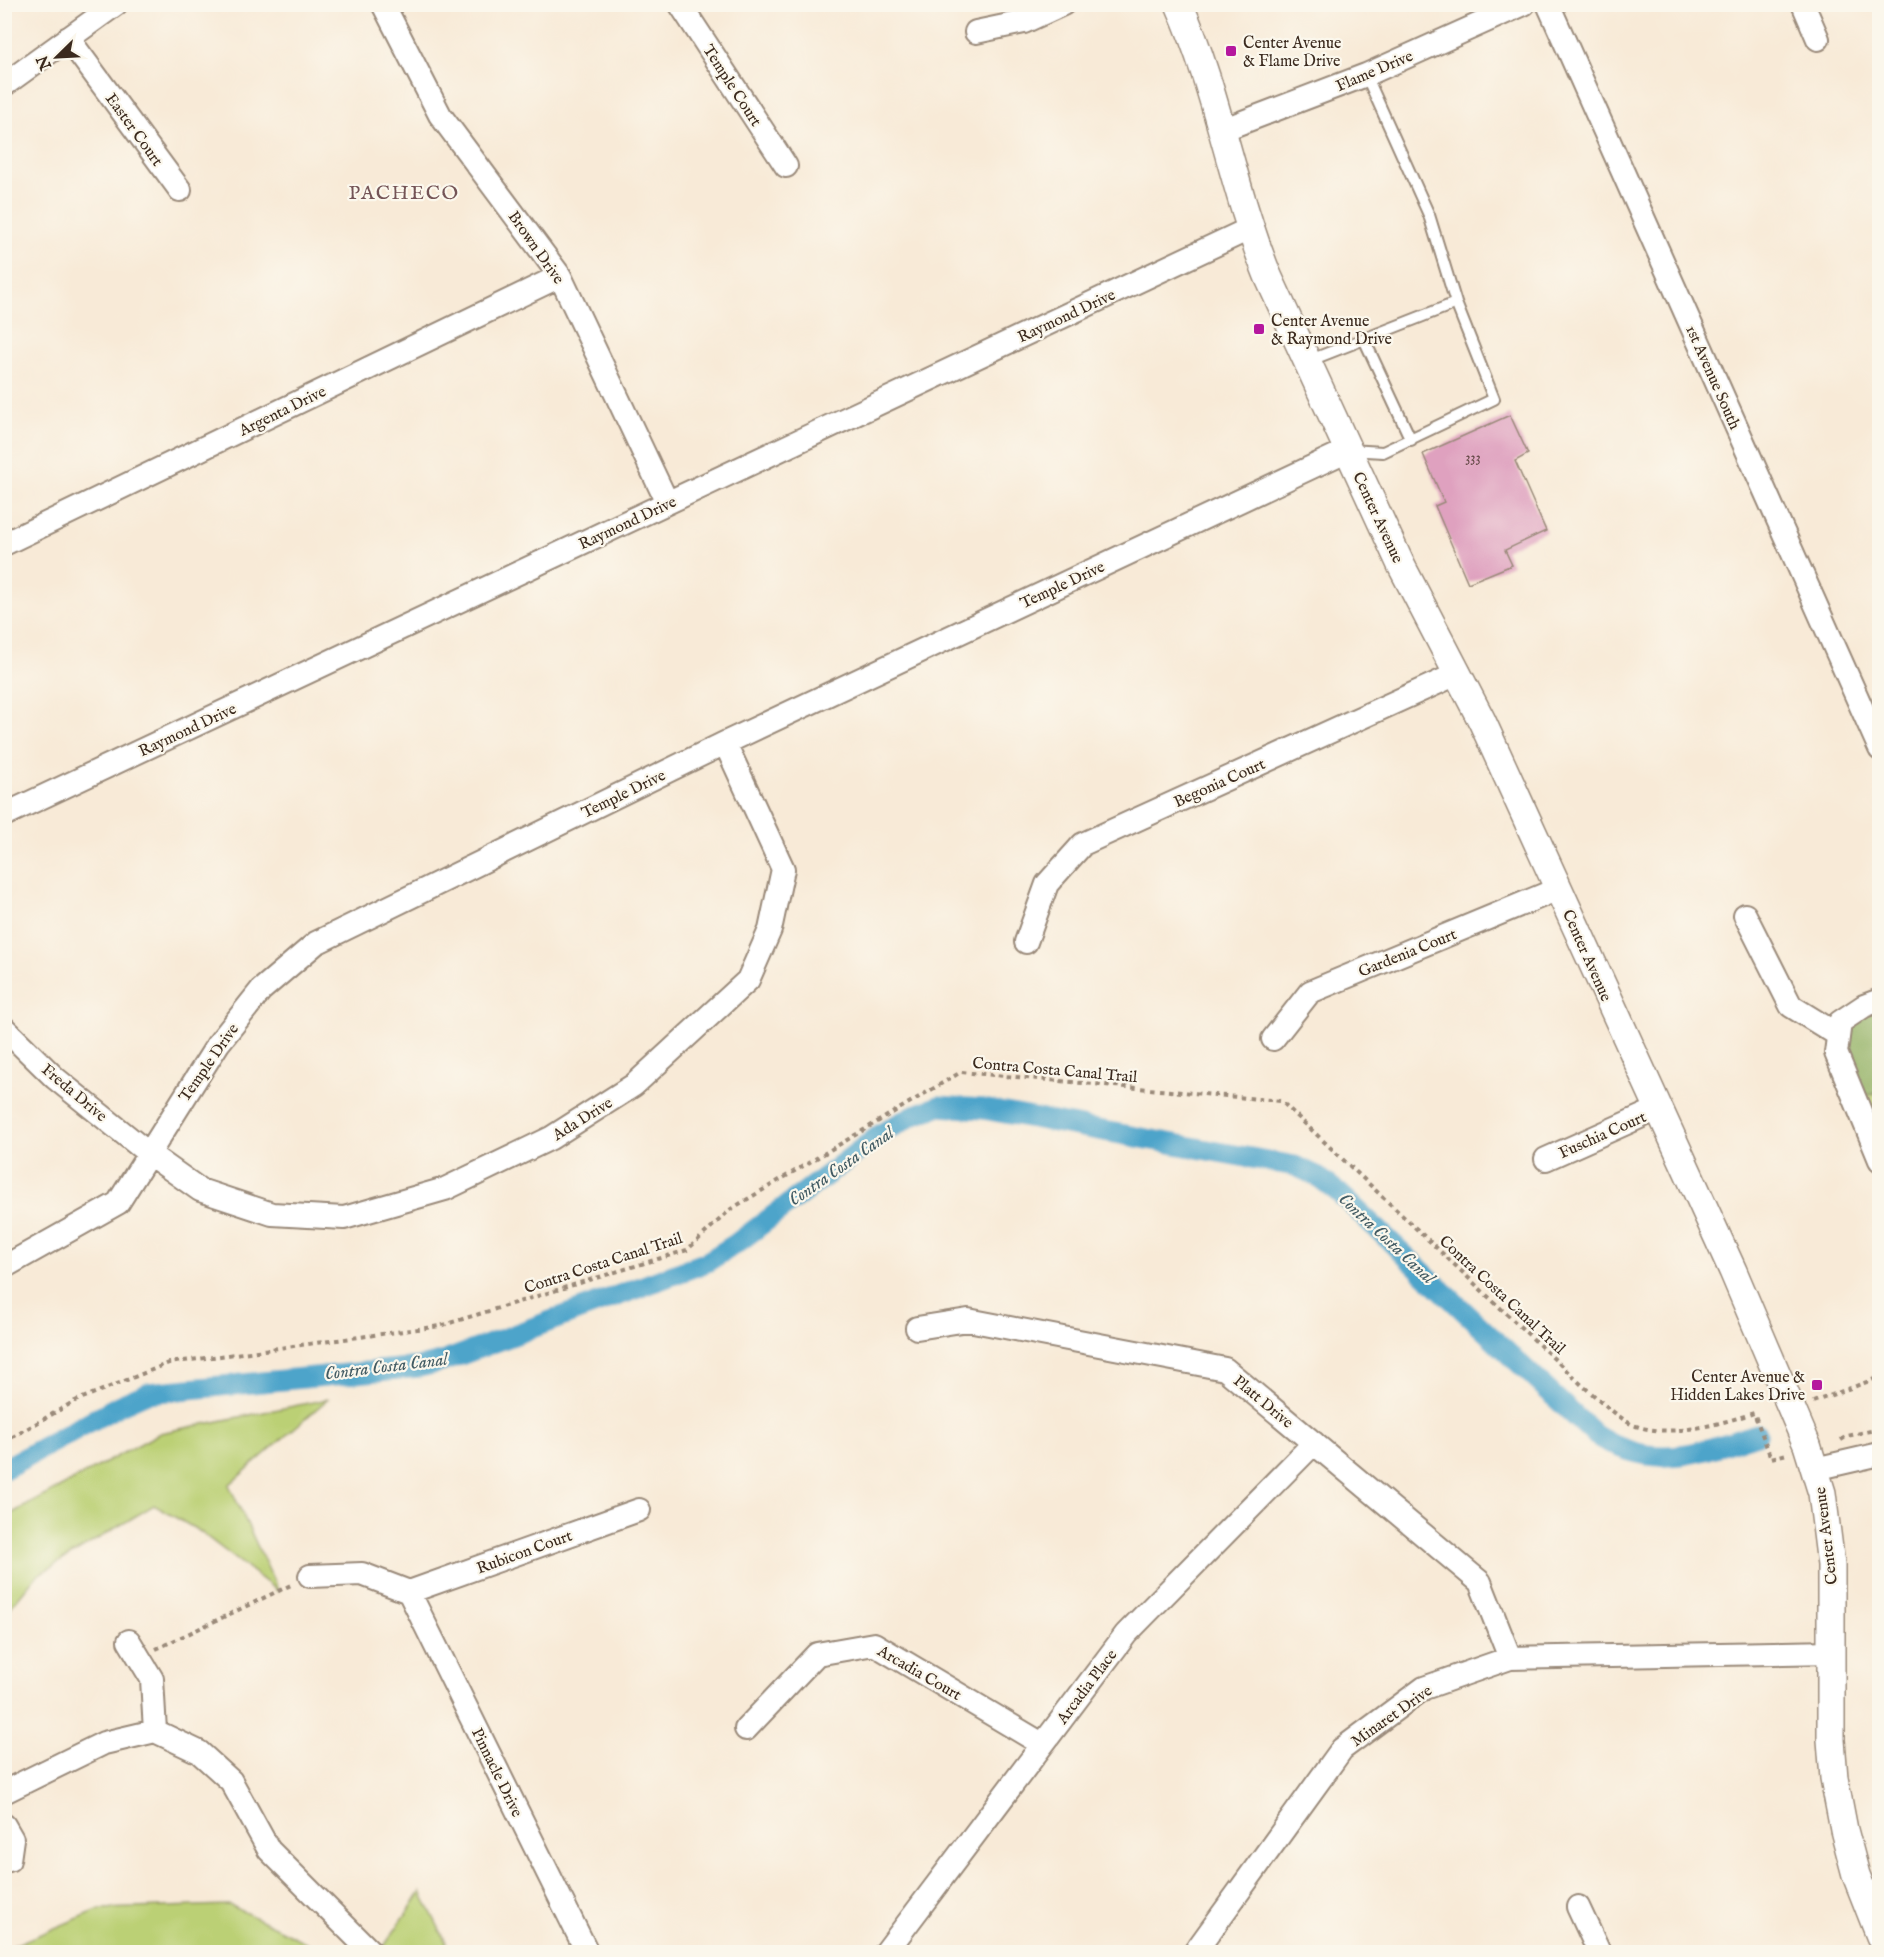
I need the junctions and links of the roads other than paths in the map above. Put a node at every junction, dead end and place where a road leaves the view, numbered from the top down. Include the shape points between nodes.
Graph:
1 (116, 4) edge
2 (383, 4) edge
3 (680, 4) edge
4 (1063, 4) edge
5 (1179, 4) edge
6 (1524, 4) edge
7 (1548, 4) edge
8 (1803, 4) edge
9 (1484, 12) edge
10 (976, 32) dead end
11 (68, 39) junction
12 (1818, 39) dead end
13 (1366, 75) junction
14 (4, 85) edge
15 (1222, 130) junction
16 (786, 166) dead end
17 (180, 190) dead end
18 (1249, 229) junction
19 (560, 276) junction
20 (1456, 303) junction
21 (1364, 339) junction
22 (1307, 361) junction
23 (1411, 440) junction
24 (1348, 450) junction
25 (667, 502) junction
26 (4, 544) edge
27 (1459, 673) junction
28 (725, 743) junction
29 (1880, 749) edge
30 (4, 815) edge
31 (1558, 889) junction
32 (1744, 915) dead end
33 (1026, 942) dead end
34 (1880, 1000) edge
35 (4, 1028) edge
36 (1838, 1035) junction
37 (1273, 1039) dead end
38 (1658, 1109) junction
39 (148, 1153) junction
40 (1546, 1159) dead end
41 (1880, 1160) edge
42 (4, 1267) edge
43 (917, 1328) dead end
44 (1314, 1443) junction
45 (1880, 1454) edge
46 (1812, 1459) junction
47 (639, 1510) dead end
48 (310, 1576) road end
49 (409, 1592) junction
50 (134, 1649) road end
51 (1832, 1652) junction
52 (1510, 1659) junction
53 (746, 1729) dead end
54 (155, 1731) junction
55 (1042, 1744) junction
56 (4, 1792) edge
57 (4, 1825) edge
58 (4, 1861) edge
59 (1578, 1907) dead end
60 (1880, 1936) edge
61 (371, 1953) edge
62 (586, 1953) edge
63 (886, 1953) edge
64 (1195, 1953) edge
65 (1599, 1953) edge

1 - 11 street
2 - 19 street, Brown Drive via 440,115
3 - 16 street, Temple Court
4 - 10 street via 1024,22
5 - 15 street, Center Avenue
6 - 9 street, Flame Drive
7 - 29 street, 1st Avenue South
8 - 12 street
9 - 13 street, Flame Drive
11 - 14 street
11 - 17 street, Easter Court
13 - 15 street, Flame Drive
13 - 20 lane via 1430,215
15 - 18 street, Center Avenue
18 - 22 street, Center Avenue
18 - 25 street, Raymond Drive
19 - 25 street, Brown Drive
19 - 26 street, Argenta Drive
20 - 21 lane
20 - 23 lane via 1494,399
21 - 22 lane
21 - 23 lane
22 - 24 street, Center Avenue
23 - 24 lane via 1383,452
24 - 27 street, Center Avenue via 1401,565
24 - 28 street, Temple Drive
25 - 30 street, Raymond Drive
27 - 31 street, Center Avenue
27 - 33 street, Begonia Court via 1083,844 1047,884
28 - 39 street, Temple Drive via 316,943 261,990 218,1044
28 - 39 street, Ada Drive via 783,869 770,930 748,980 634,1085 551,1138 445,1189 344,1218 272,1214 200,1190
31 - 37 street, Gardenia Court via 1310,992
31 - 38 street, Center Avenue
32 - 36 street via 1791,1006
34 - 36 street via 1840,1022
35 - 39 street, Freda Drive via 55,1078
36 - 41 street via 1836,1053
38 - 40 street, Fuschia Court
38 - 46 street, Center Avenue via 1794,1409
39 - 42 street, Temple Drive via 118,1203
43 - 44 street, Platt Drive via 968,1320 1225,1369
44 - 52 street, Platt Drive via 1480,1582
44 - 55 street, Arcadia Place via 1126,1634
45 - 46 street
46 - 51 street, Center Avenue via 1822,1493 1831,1565
47 - 49 street, Rubicon Court
48 - 49 street via 362,1574
49 - 62 street, Pinnacle Drive
50 - 54 street via 152,1680
51 - 52 street, Minaret Drive
51 - 60 street, Center Avenue via 1834,1778 1856,1875
52 - 64 street, Minaret Drive via 1424,1688 1342,1749
53 - 55 street, Arcadia Court via 817,1654 874,1644
54 - 56 street via 104,1743
54 - 61 street via 199,1752 231,1781 268,1850
55 - 63 street, Arcadia Place
57 - 58 street via 12,1839 9,1860
59 - 65 street

